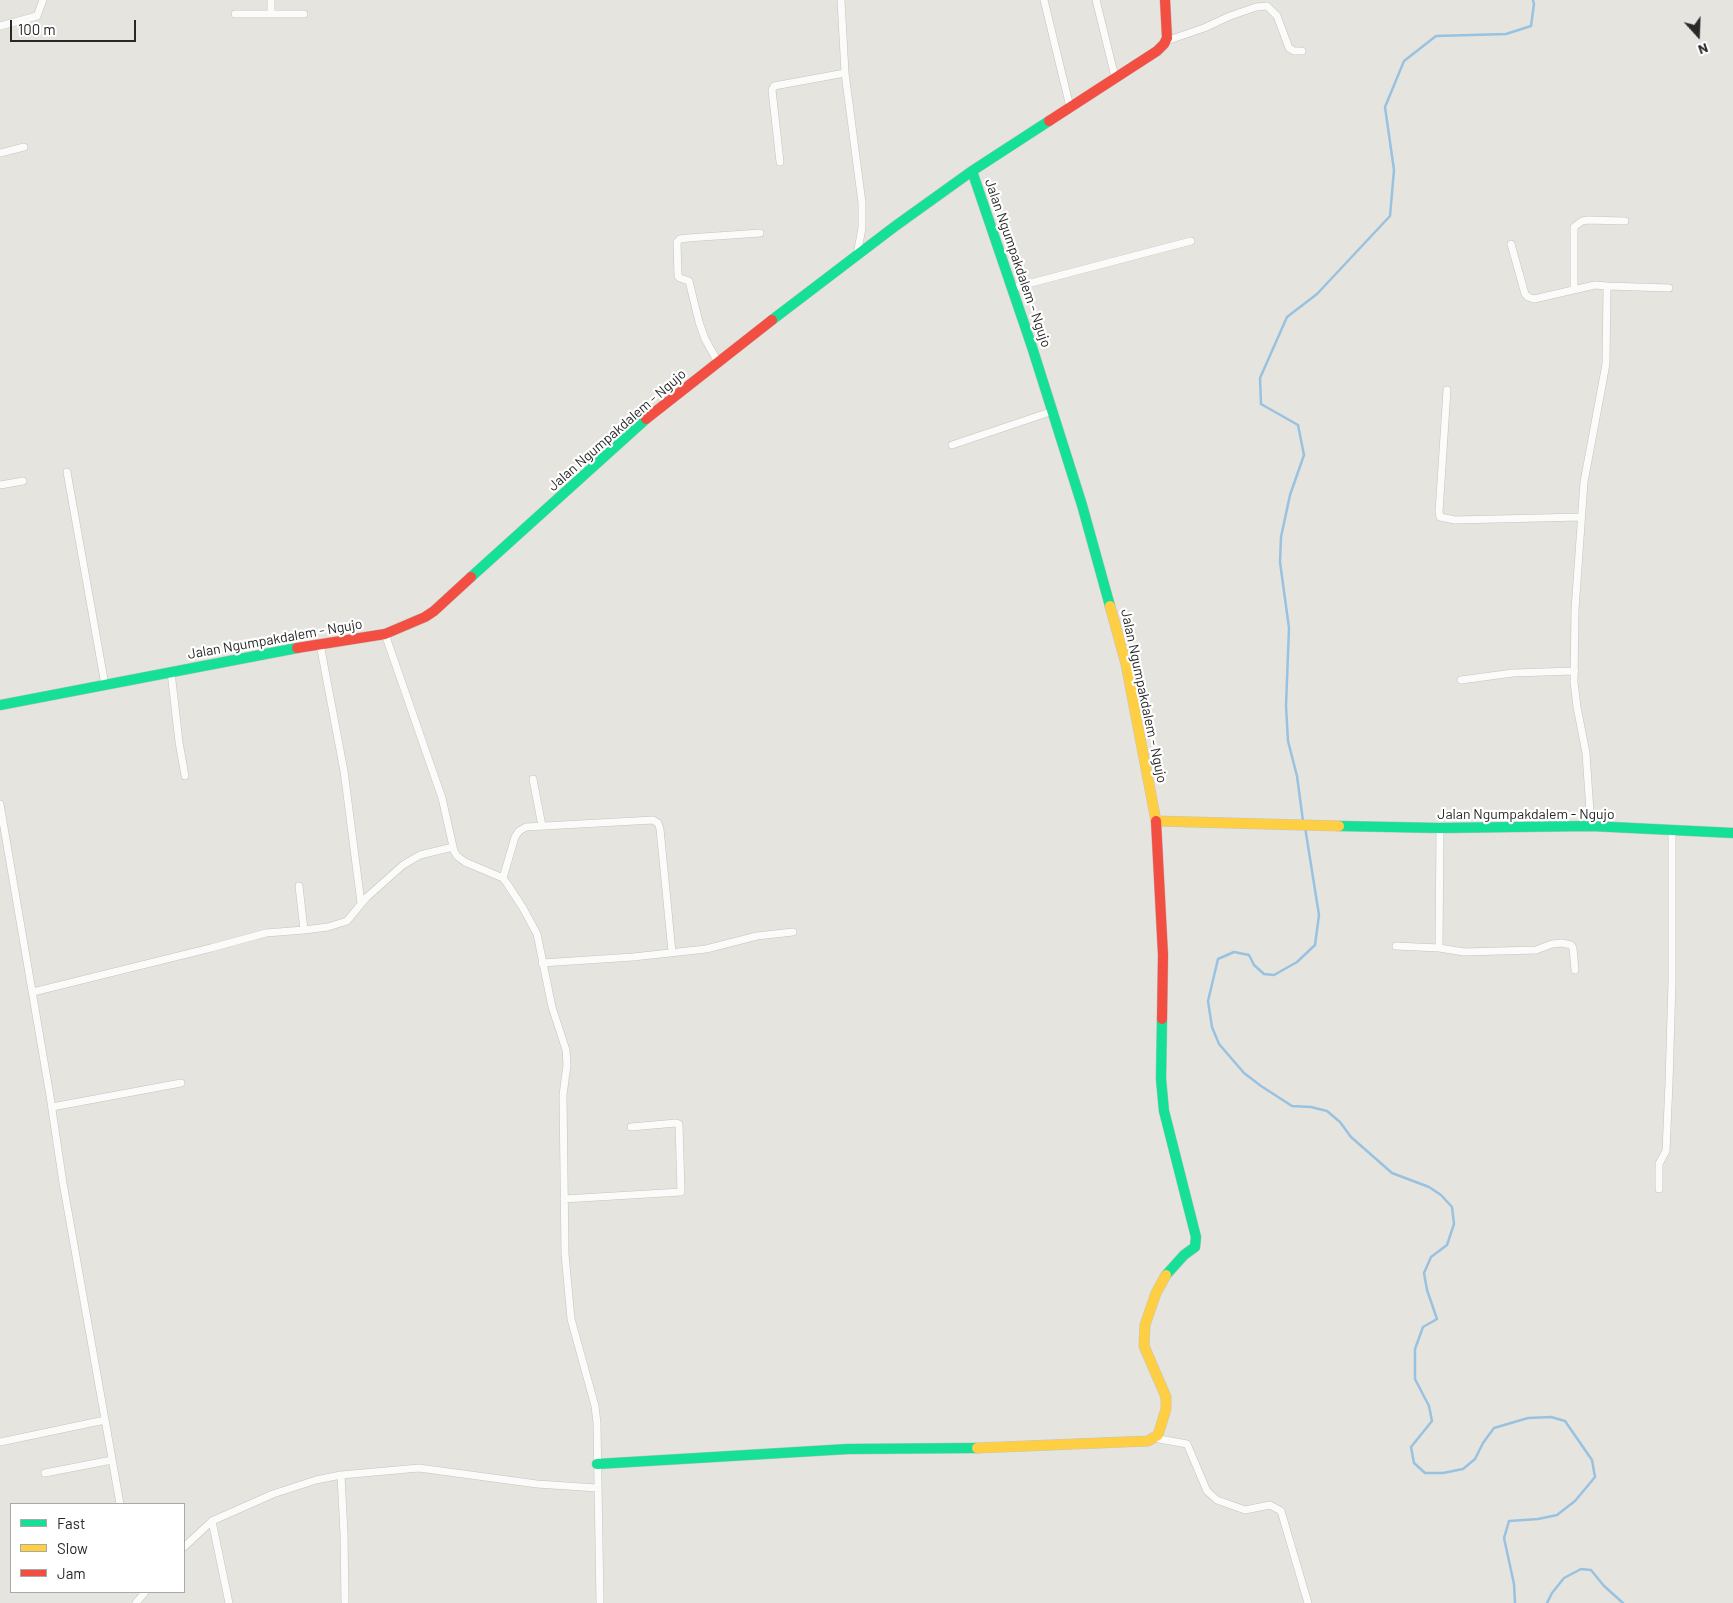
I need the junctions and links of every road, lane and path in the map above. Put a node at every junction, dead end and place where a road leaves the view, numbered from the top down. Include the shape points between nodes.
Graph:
1 (43, 0) edge
2 (272, 0) edge
3 (841, 0) edge
4 (1044, 0) edge
5 (1096, 0) edge
6 (1165, 0) edge
7 (235, 14) dead end
8 (271, 14) junction
9 (304, 14) dead end
10 (0, 26) edge
11 (1166, 40) junction
12 (1302, 51) dead end
13 (845, 73) junction
14 (1115, 77) junction
15 (1070, 107) junction
16 (24, 147) dead end
17 (0, 153) edge
18 (780, 162) dead end
19 (972, 172) junction
20 (1626, 221) dead end
21 (760, 233) dead end
22 (1191, 241) dead end
23 (1511, 244) dead end
24 (857, 256) junction
25 (1606, 286) junction
26 (1012, 288) junction
27 (1670, 288) dead end
28 (1574, 289) junction
29 (718, 362) junction
30 (1447, 390) dead end
31 (1053, 411) junction
32 (952, 445) dead end
33 (67, 472) dead end
34 (23, 480) dead end
35 (0, 485) edge
36 (1581, 518) junction
37 (385, 634) junction
38 (320, 644) junction
39 (1575, 671) junction
40 (171, 672) junction
41 (1461, 680) dead end
42 (105, 685) junction
43 (0, 705) edge
44 (185, 776) dead end
45 (533, 780) dead end
46 (0, 804) edge
47 (1156, 821) junction
48 (542, 826) junction
49 (1592, 826) junction
50 (1440, 828) junction
51 (1672, 831) junction
52 (1733, 833) edge
53 (453, 847) junction
54 (503, 878) junction
55 (299, 886) dead end
56 (361, 903) junction
57 (304, 930) junction
58 (793, 932) dead end
59 (1396, 946) dead end
60 (1438, 948) junction
61 (672, 952) junction
62 (542, 963) junction
63 (1575, 970) dead end
64 (33, 992) junction
65 (181, 1083) dead end
66 (52, 1107) junction
67 (631, 1127) dead end
68 (1659, 1189) dead end
69 (564, 1199) junction
70 (105, 1420) junction
71 (1154, 1438) junction
72 (0, 1442) edge
73 (112, 1460) junction
74 (598, 1464) junction
75 (45, 1473) dead end
76 (342, 1475) junction
77 (597, 1488) junction
78 (120, 1503) edge
79 (212, 1521) junction
80 (185, 1546) edge
81 (229, 1603) edge
82 (345, 1603) edge
83 (600, 1603) edge
84 (1308, 1603) edge

1 - 10 street via 37,16
2 - 8 street
3 - 13 street
4 - 15 street
5 - 14 street
6 - 11 street
7 - 8 street
8 - 9 street
11 - 12 street via 1256,7 1267,6 1277,16 1289,48
11 - 14 street via 1157,50
13 - 18 street via 774,86
13 - 24 street via 862,203
14 - 15 street
15 - 19 street
16 - 17 street
19 - 24 street, Jalan Ngumpakdalem - Ngujo
19 - 26 street, Jalan Ngumpakdalem - Ngujo
20 - 28 street via 1588,220 1574,228
21 - 29 street via 688,238 677,242 678,276 689,281 705,339
22 - 26 street
23 - 28 street via 1528,297
24 - 29 street, Jalan Ngumpakdalem - Ngujo
25 - 27 street
25 - 28 street
25 - 36 street via 1606,364 1584,482
26 - 31 street, Jalan Ngumpakdalem - Ngujo
29 - 37 street, Jalan Ngumpakdalem - Ngujo via 656,410 434,611
30 - 36 street via 1440,517 1455,520
31 - 32 street
31 - 47 street, Jalan Ngumpakdalem - Ngujo via 1126,664
33 - 42 street
34 - 35 street
36 - 39 street
37 - 38 street, Jalan Ngumpakdalem - Ngujo
37 - 53 street via 442,798
38 - 40 street, Jalan Ngumpakdalem - Ngujo
38 - 56 street via 344,771
39 - 41 street via 1513,673
39 - 49 street
40 - 42 street, Jalan Ngumpakdalem - Ngujo
40 - 44 street
42 - 43 street, Jalan Ngumpakdalem - Ngujo
45 - 48 street
46 - 64 street
47 - 50 street, Jalan Ngumpakdalem - Ngujo
47 - 71 street via 1163,955 1161,1079 1164,1111 1196,1237 1195,1246 1166,1275 1145,1325 1144,1346 1166,1397 1164,1419
48 - 54 street via 526,827 514,837
48 - 61 street via 653,820 658,823
49 - 50 street, Jalan Ngumpakdalem - Ngujo
49 - 51 street, Jalan Ngumpakdalem - Ngujo
50 - 60 street
51 - 52 street, Jalan Ngumpakdalem - Ngujo
51 - 68 street via 1669,1083 1666,1151 1659,1164
53 - 54 street via 465,862
53 - 56 street via 412,859
54 - 62 street via 537,934
55 - 57 street
56 - 57 street via 347,921
57 - 64 street via 266,933
58 - 61 street via 757,936 706,949
59 - 60 street
60 - 63 street via 1464,952 1536,950 1562,943 1573,948
61 - 62 street
62 - 69 street via 566,1050
64 - 66 street
65 - 66 street
66 - 70 street
67 - 69 street via 679,1124 681,1192
69 - 74 street via 571,1319 595,1406
70 - 72 street
70 - 73 street
71 - 74 street via 1148,1441 1000,1448 848,1449
71 - 84 street via 1187,1444 1207,1491 1217,1500 1245,1510 1270,1504 1281,1511
73 - 75 street
73 - 78 street
74 - 77 street
76 - 77 street via 418,1468 537,1484
76 - 79 street via 273,1494
76 - 82 street
77 - 83 street
79 - 80 street
79 - 81 street

